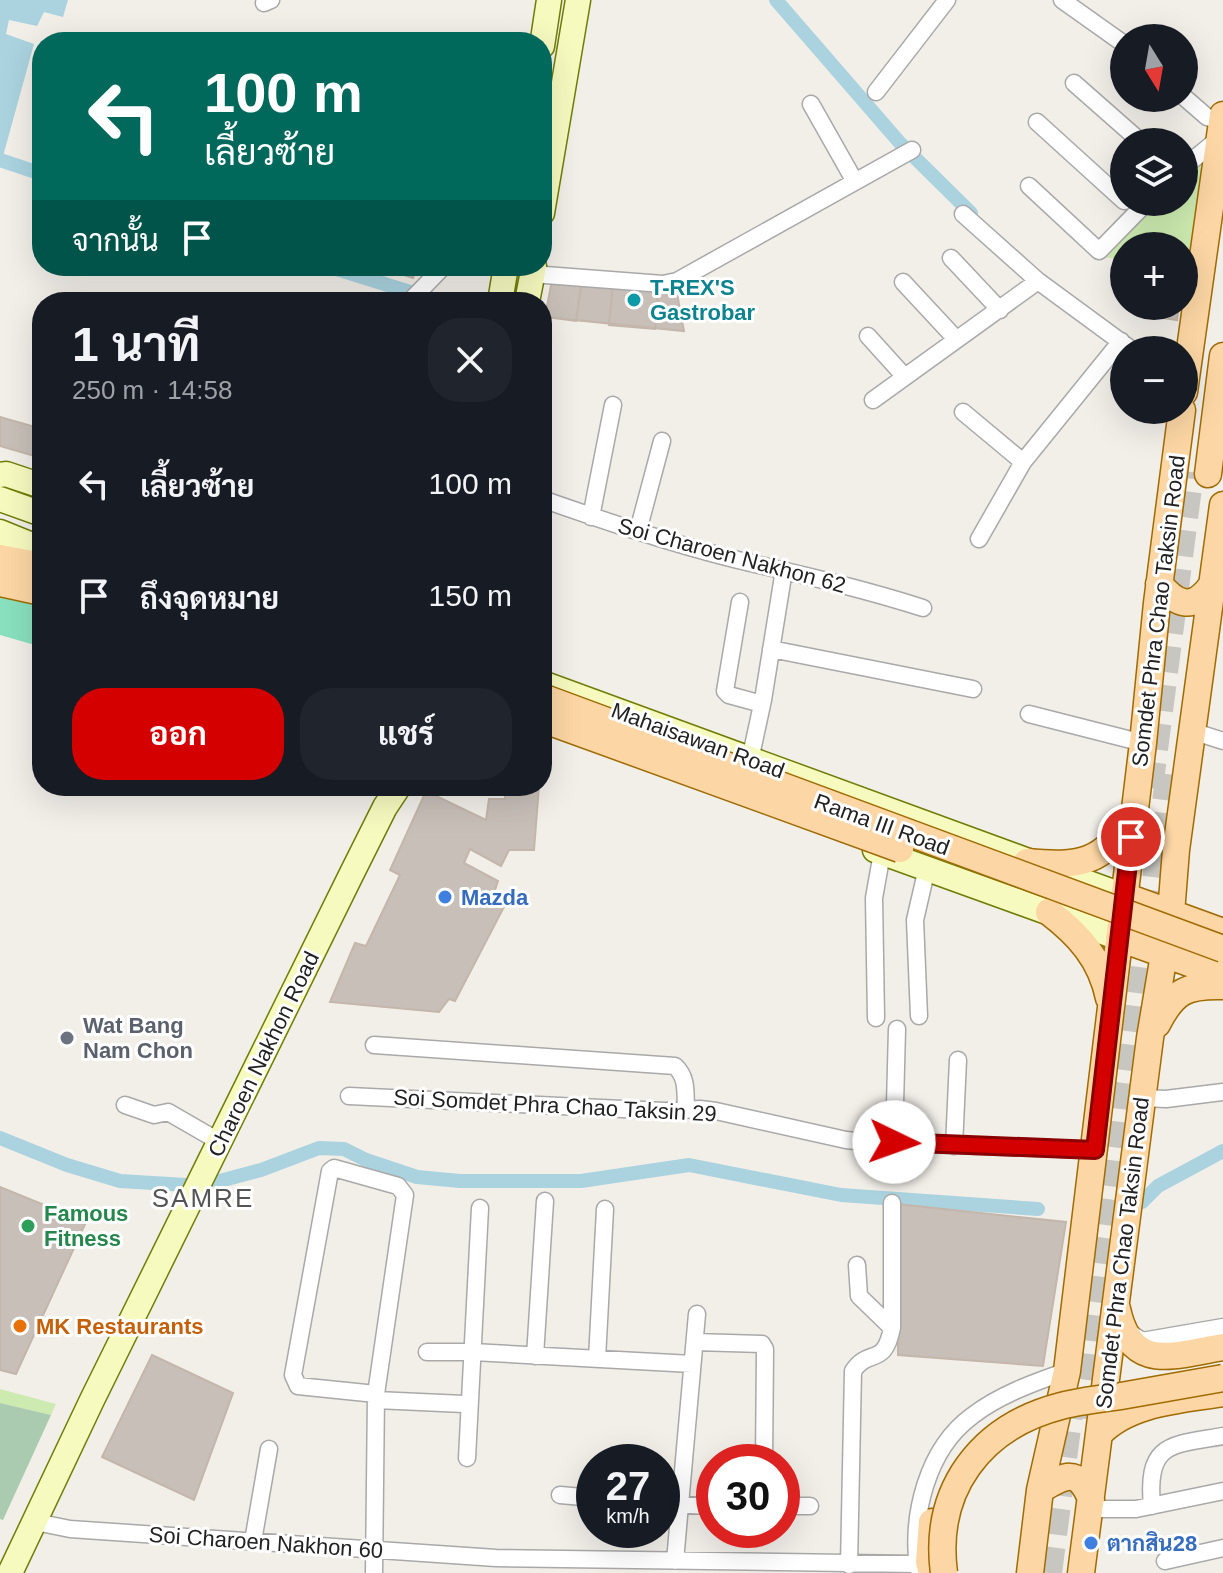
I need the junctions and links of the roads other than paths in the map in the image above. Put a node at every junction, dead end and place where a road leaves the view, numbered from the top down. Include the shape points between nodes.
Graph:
1 (549, 0) edge
2 (578, 0) edge
3 (947, 0) edge
4 (1062, 0) edge
5 (544, 32) edge
6 (1110, 34) edge
7 (1074, 83) dead end
8 (876, 92) dead end
9 (811, 104) dead end
10 (1198, 109) edge
11 (1037, 122) dead end
12 (1221, 126) edge
13 (1125, 128) edge
14 (908, 152) dead end
15 (552, 154) edge
16 (1198, 156) edge
17 (854, 180) junction
18 (1110, 184) edge
19 (1029, 186) dead end
20 (963, 214) dead end
21 (1124, 216) edge
22 (1223, 230) edge
23 (951, 258) dead end
24 (552, 272) edge
25 (434, 276) edge
26 (1038, 281) junction
27 (903, 282) dead end
28 (418, 292) edge
29 (1000, 310) junction
30 (868, 336) dead end
31 (1112, 336) edge
32 (1192, 336) edge
33 (956, 339) junction
34 (1223, 356) edge
35 (1110, 364) edge
36 (905, 377) junction
37 (873, 400) dead end
38 (613, 405) dead end
39 (963, 412) dead end
40 (1180, 424) edge
41 (662, 441) dead end
42 (1023, 462) junction
43 (0, 475) edge
44 (32, 483) edge
45 (6, 501) edge
46 (552, 503) edge
47 (1223, 505) edge
48 (32, 510) edge
49 (591, 517) junction
50 (638, 531) junction
51 (0, 532) edge
52 (979, 539) dead end
53 (32, 545) edge
54 (0, 558) edge
55 (32, 564) edge
56 (784, 570) junction
57 (0, 583) edge
58 (1159, 584) junction
59 (1212, 585) junction
60 (32, 590) edge
61 (740, 602) dead end
62 (923, 608) dead end
63 (1215, 623) edge
64 (771, 649) junction
65 (552, 687) edge
66 (973, 689) dead end
67 (552, 701) edge
68 (762, 704) junction
69 (1029, 714) dead end
70 (552, 723) edge
71 (1192, 731) junction
72 (552, 732) edge
73 (1223, 741) edge
74 (1143, 743) junction
75 (750, 760) junction
76 (392, 796) edge
77 (1135, 808) junction
78 (1176, 850) junction
79 (882, 853) junction
80 (1027, 862) junction
81 (927, 868) junction
82 (1124, 896) junction
83 (1049, 912) junction
84 (1171, 913) junction
85 (1223, 934) edge
86 (1185, 936) junction
87 (1119, 938) junction
88 (1223, 949) edge
89 (1164, 953) junction
90 (1189, 963) junction
91 (1223, 967) edge
92 (1223, 975) edge
93 (1223, 986) edge
94 (1111, 1013) junction
95 (919, 1016) dead end
96 (876, 1018) dead end
97 (897, 1029) dead end
98 (1150, 1038) junction
99 (374, 1045) dead end
100 (958, 1060) dead end
101 (1223, 1092) edge
102 (349, 1096) dead end
103 (1142, 1098) junction
104 (125, 1105) dead end
105 (686, 1110) junction
106 (894, 1142) junction
107 (218, 1146) junction
108 (954, 1146) junction
109 (1095, 1150) junction
110 (545, 1201) dead end
111 (892, 1203) dead end
112 (480, 1208) dead end
113 (605, 1209) dead end
114 (857, 1265) dead end
115 (697, 1314) dead end
116 (1119, 1316) junction
117 (1223, 1327) edge
118 (892, 1328) junction
119 (695, 1342) junction
120 (1223, 1347) edge
121 (427, 1352) dead end
122 (473, 1352) junction
123 (535, 1356) junction
124 (597, 1359) junction
125 (692, 1364) junction
126 (1223, 1366) edge
127 (1067, 1371) junction
128 (1223, 1378) edge
129 (1223, 1393) edge
130 (376, 1397) junction
131 (468, 1402) junction
132 (1099, 1434) junction
133 (1223, 1436) edge
134 (680, 1444) edge
135 (764, 1444) edge
136 (269, 1449) dead end
137 (467, 1458) dead end
138 (1040, 1490) junction
139 (1223, 1491) edge
140 (560, 1495) dead end
141 (576, 1496) edge
142 (1090, 1504) junction
143 (800, 1506) edge
144 (810, 1506) dead end
145 (1152, 1506) junction
146 (36, 1522) junction
147 (253, 1541) junction
148 (674, 1548) edge
149 (1223, 1548) edge
150 (375, 1549) junction
151 (675, 1561) junction
152 (1165, 1561) dead end
153 (496, 1565) edge
154 (849, 1565) junction
155 (696, 1567) edge
156 (808, 1568) edge
157 (923, 1570) edge
158 (10, 1573) edge
159 (374, 1573) edge
160 (944, 1573) edge
161 (1030, 1573) edge
162 (1081, 1573) edge

1 - 5 main road
2 - 15 main road
3 - 8 street
4 - 6 street
7 - 13 street
9 - 17 street
10 - 12 street
11 - 18 street
12 - 16 street
12 - 32 main road
14 - 17 street
17 - 24 street via 677,281
19 - 21 street via 1099,251
20 - 26 street
22 - 34 main road, Somdet Phra Chao Taksin Road via 1199,473
23 - 29 street
25 - 28 street
26 - 29 street
26 - 31 street
27 - 33 street
29 - 33 street
30 - 36 street
33 - 36 street
35 - 42 street
36 - 37 street
38 - 49 street
39 - 42 street
40 - 58 main road, Somdet Phra Chao Taksin Road
41 - 50 street
42 - 52 street
43 - 44 main road
45 - 48 main road
46 - 49 street, Soi Charoen Nakhon 62
47 - 59 main road, Somdet Phra Chao Taksin Road
49 - 50 street, Soi Charoen Nakhon 62
50 - 56 street, Soi Charoen Nakhon 62
51 - 53 main road
54 - 55 main road
56 - 62 street, Soi Charoen Nakhon 62
56 - 64 street
57 - 60 main road
58 - 59 main road via 1172,599 1190,603
58 - 74 main road, Somdet Phra Chao Taksin Road
59 - 63 main road, Somdet Phra Chao Taksin Road
61 - 68 street via 725,691
63 - 71 main road, Somdet Phra Chao Taksin Road
64 - 66 street
64 - 68 street
65 - 75 main road, Mahaisawan Road
67 - 86 main road, Rama III Road, bridge
68 - 75 street
69 - 74 street
70 - 91 main road, Rama III Road, bridge
71 - 73 street
71 - 78 main road, Somdet Phra Chao Taksin Road
72 - 79 main road, Mahaisawan Road
74 - 77 main road, Somdet Phra Chao Taksin Road
75 - 80 main road, Mahaisawan Road
76 - 107 main road, Charoen Nakhon Road
77 - 80 main road via 1122,832 1098,856 1059,865
77 - 82 main road, Somdet Phra Chao Taksin Road
78 - 84 main road, Somdet Phra Chao Taksin Road
78 - 85 main road via 1190,904
79 - 81 main road, Mahaisawan Road
79 - 96 street via 874,898
80 - 82 main road, Mahaisawan Road
81 - 83 main road, Mahaisawan Road
81 - 95 street via 915,920
82 - 84 main road
82 - 87 main road, Somdet Phra Chao Taksin Road
83 - 87 main road, Mahaisawan Road
83 - 94 main road via 1089,949 1103,976
84 - 85 main road
84 - 89 main road, Somdet Phra Chao Taksin Road
85 - 86 main road, bridge
86 - 88 main road, Rama III Road, bridge
87 - 89 main road
87 - 94 main road, Somdet Phra Chao Taksin Road
89 - 90 main road
89 - 98 main road, Somdet Phra Chao Taksin Road
90 - 92 main road
90 - 93 main road
93 - 98 main road via 1180,991 1166,1005
94 - 109 main road, Somdet Phra Chao Taksin Road
97 - 106 street
98 - 103 main road, Somdet Phra Chao Taksin Road
99 - 105 street via 675,1066 685,1081
100 - 108 street
101 - 103 street
102 - 105 street, Soi Somdet Phra Chao Taksin 29
103 - 116 main road, Somdet Phra Chao Taksin Road
104 - 107 street via 154,1115 168,1112
105 - 106 street, Soi Somdet Phra Chao Taksin 29 via 733,1114 846,1140
106 - 108 street, Soi Somdet Phra Chao Taksin 29
107 - 146 main road, Charoen Nakhon Road
108 - 109 street, Soi Somdet Phra Chao Taksin 29
109 - 127 main road, Somdet Phra Chao Taksin Road
110 - 123 street
111 - 118 street
112 - 122 street
113 - 124 street
114 - 118 street via 859,1296
115 - 119 street
116 - 117 street via 1142,1341
116 - 120 main road via 1130,1342 1148,1354
116 - 132 main road, Somdet Phra Chao Taksin Road
118 - 154 street via 882,1353 853,1371
119 - 125 street
119 - 135 street via 762,1344
121 - 122 street
122 - 123 street
122 - 131 street
123 - 124 street
124 - 125 street
125 - 134 street
126 - 157 main road via 1052,1395 1018,1405 974,1431 942,1483 929,1562
127 - 138 main road, Somdet Phra Chao Taksin Road
127 - 157 street via 973,1415 954,1432 921,1495
128 - 160 main road, bridge via 1060,1406 986,1444 954,1488 944,1520
129 - 132 main road via 1130,1412
130 - 130 street via 298,1386 293,1375 334,1168 398,1186 405,1195
130 - 131 street
130 - 150 street
131 - 137 street
132 - 142 main road, Somdet Phra Chao Taksin Road
133 - 145 street via 1162,1451 1149,1482
136 - 147 street
138 - 142 main road via 1063,1477 1075,1478 1085,1484
138 - 161 main road, Somdet Phra Chao Taksin Road
139 - 145 street
140 - 141 street
142 - 145 street
142 - 162 main road, Somdet Phra Chao Taksin Road
143 - 144 street
146 - 147 street, Soi Charoen Nakhon 60 via 70,1529
146 - 158 main road, Charoen Nakhon Road
147 - 150 street, Soi Charoen Nakhon 60
148 - 151 street
149 - 152 street
150 - 153 street, Soi Charoen Nakhon 60
150 - 159 street
151 - 153 street, Soi Charoen Nakhon 60
151 - 155 street, Soi Charoen Nakhon 60
154 - 156 street, Soi Charoen Nakhon 60
154 - 157 street, Soi Charoen Nakhon 60
155 - 156 street, Soi Charoen Nakhon 60

